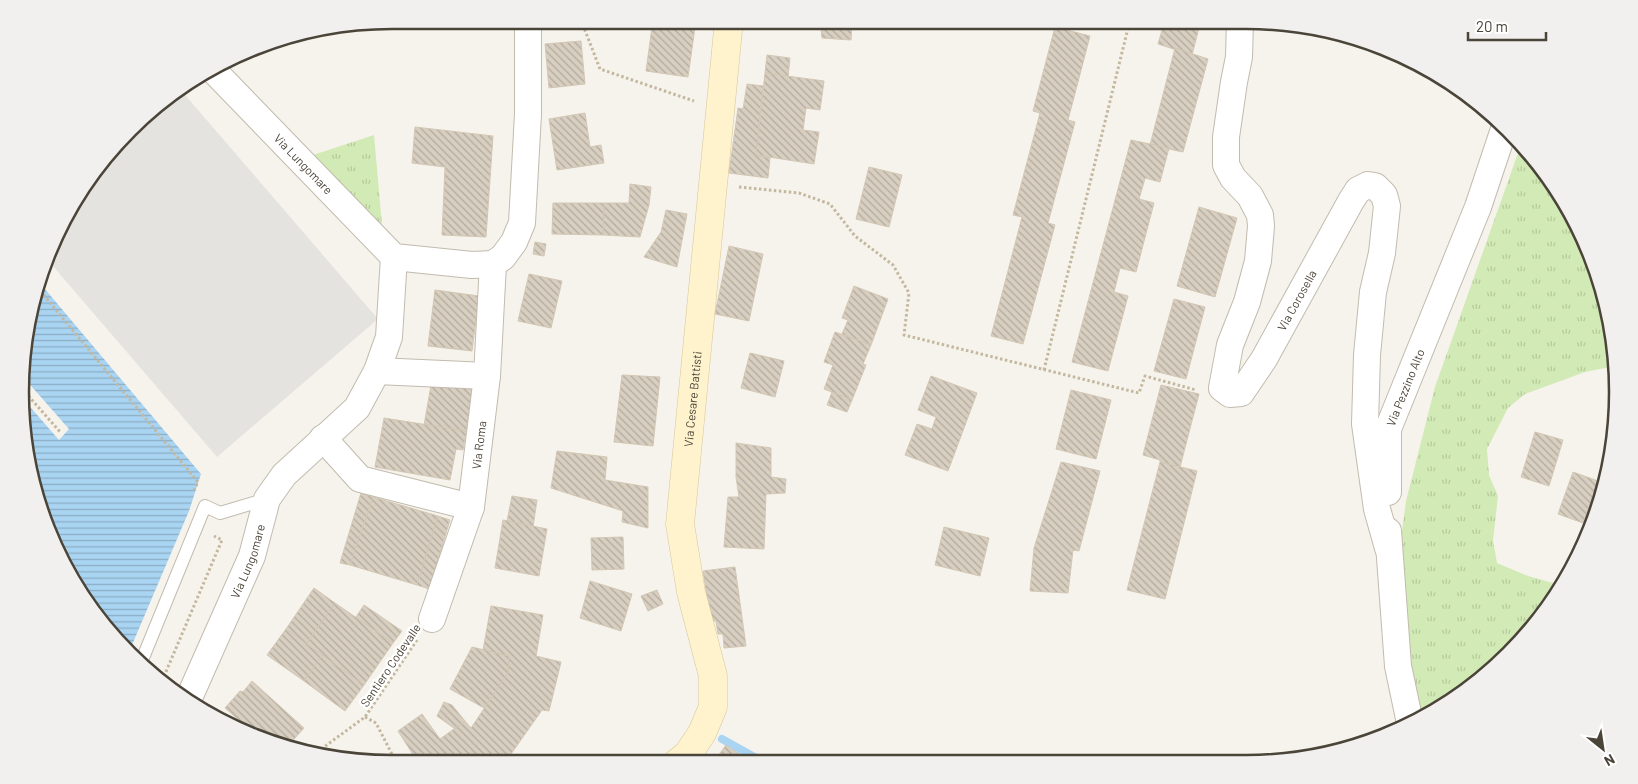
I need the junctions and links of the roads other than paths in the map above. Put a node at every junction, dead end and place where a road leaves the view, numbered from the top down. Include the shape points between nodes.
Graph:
1 (528, 29) edge
2 (728, 29) edge
3 (1240, 29) edge
4 (217, 74) edge
5 (1502, 134) edge
6 (394, 257) junction
7 (498, 261) junction
8 (377, 371) junction
9 (487, 376) junction
10 (323, 438) junction
11 (268, 498) junction
12 (471, 507) junction
13 (1388, 548) junction
14 (432, 618) road end
15 (143, 657) edge
16 (191, 694) edge
17 (1409, 717) edge
18 (687, 755) edge

1 - 7 street, Via Roma via 528,114 522,223 514,242
2 - 18 main road, Via Cesare Battisti via 680,524 690,592 714,676 712,708 702,734
3 - 13 street, Via Corosella via 1239,58 1226,137 1226,165 1250,196 1260,215 1261,226 1258,261 1247,302 1230,345 1222,388 1230,394 1242,393 1358,190 1368,185 1375,186 1384,195 1387,206 1367,355 1365,424 1377,509
4 - 6 street, Via Lungomare
5 - 13 street, Via Pezzino Alto via 1478,207 1388,429
6 - 7 street via 472,265
6 - 8 street, Via Lungomare via 389,337
7 - 9 street, Via Roma
8 - 9 street
8 - 10 street, Via Lungomare via 357,408
9 - 12 street, Via Roma
10 - 11 street, Via Lungomare via 284,475
10 - 12 street via 360,479
11 - 15 lane via 220,512 205,506
11 - 16 street, Via Lungomare via 252,556
12 - 14 street, Via Roma
13 - 17 street, Via Pezzino Alto via 1398,666

